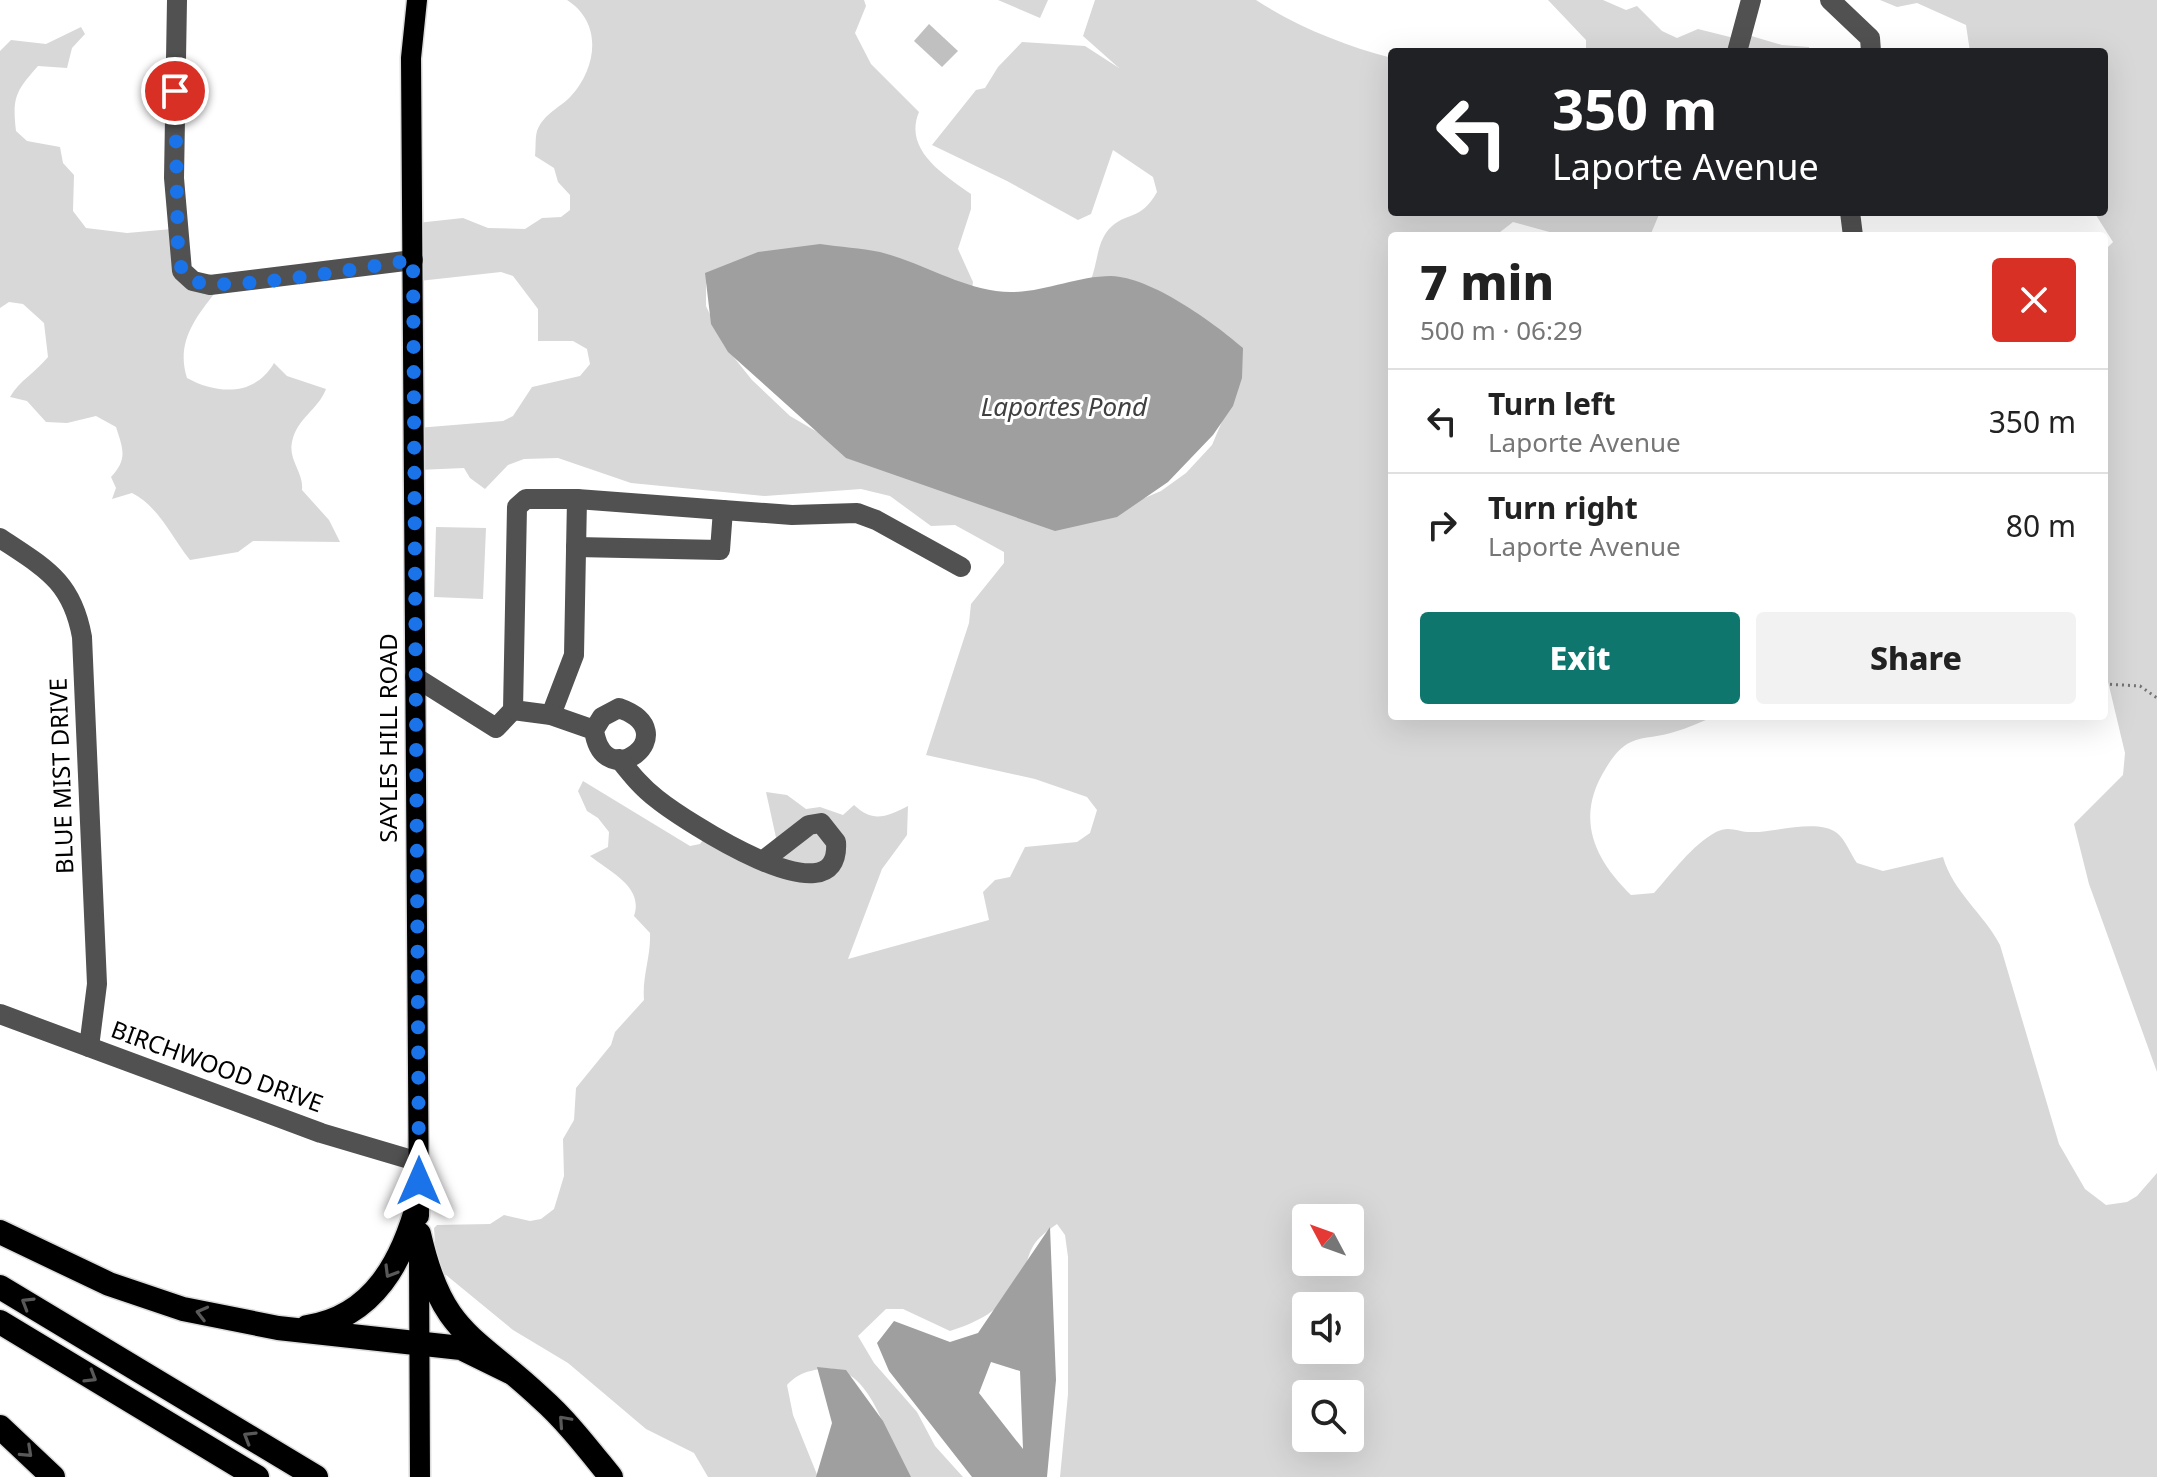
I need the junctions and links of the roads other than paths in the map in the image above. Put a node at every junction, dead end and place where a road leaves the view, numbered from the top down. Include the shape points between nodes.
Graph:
1 (177, 0) edge
2 (417, 0) edge
3 (1751, 0) edge
4 (1830, 0) edge
5 (1738, 48) edge
6 (1871, 48) edge
7 (413, 260) junction
8 (577, 499) junction
9 (723, 510) junction
10 (0, 538) edge
11 (576, 547) junction
12 (961, 567) dead end
13 (415, 677) junction
14 (513, 710) junction
15 (551, 715) junction
16 (594, 730) junction
17 (619, 759) junction
18 (765, 859) dead end
19 (0, 1014) edge
20 (89, 1047) junction
21 (419, 1162) junction
22 (419, 1200) junction
23 (0, 1232) edge
24 (419, 1234) junction
25 (0, 1287) edge
26 (0, 1322) edge
27 (278, 1328) junction
28 (419, 1346) junction
29 (510, 1372) junction
30 (0, 1427) edge
31 (53, 1477) edge
32 (257, 1477) edge
33 (316, 1477) edge
34 (420, 1477) edge
35 (611, 1477) edge

1 - 7 street via 174,178 182,271 193,281 210,285
2 - 7 main road, SAYLES HILL ROAD via 411,58
3 - 5 street
4 - 6 street via 1870,38
7 - 13 main road, SAYLES HILL ROAD
8 - 9 street
8 - 11 street
8 - 14 street via 526,499 517,507
9 - 11 street via 720,550
9 - 12 street via 857,513
10 - 20 street, BLUE MIST DRIVE via 64,585 82,637 97,984
11 - 15 street via 574,655
13 - 14 street via 496,728
13 - 21 main road, SAYLES HILL ROAD
14 - 15 street
15 - 16 street
16 - 17 street via 597,747 609,759
16 - 17 street via 602,717 619,708 637,714 646,739 639,752
17 - 18 street via 640,786 706,833
19 - 20 street, BIRCHWOOD DRIVE
20 - 21 street, BIRCHWOOD DRIVE via 321,1133
21 - 22 main road, SAYLES HILL ROAD
22 - 24 main road, SAYLES HILL ROAD
22 -> 27 highway via 397,1261 367,1301 324,1324
27 -> 23 highway via 147,1298
24 - 28 main road, SAYLES HILL ROAD
24 - 29 highway via 446,1310 463,1333
33 -> 25 highway
26 -> 32 highway
27 - 28 highway
28 - 29 highway via 461,1348
28 - 34 main road, SAYLES HILL ROAD
35 -> 29 highway via 545,1400
30 -> 31 highway

